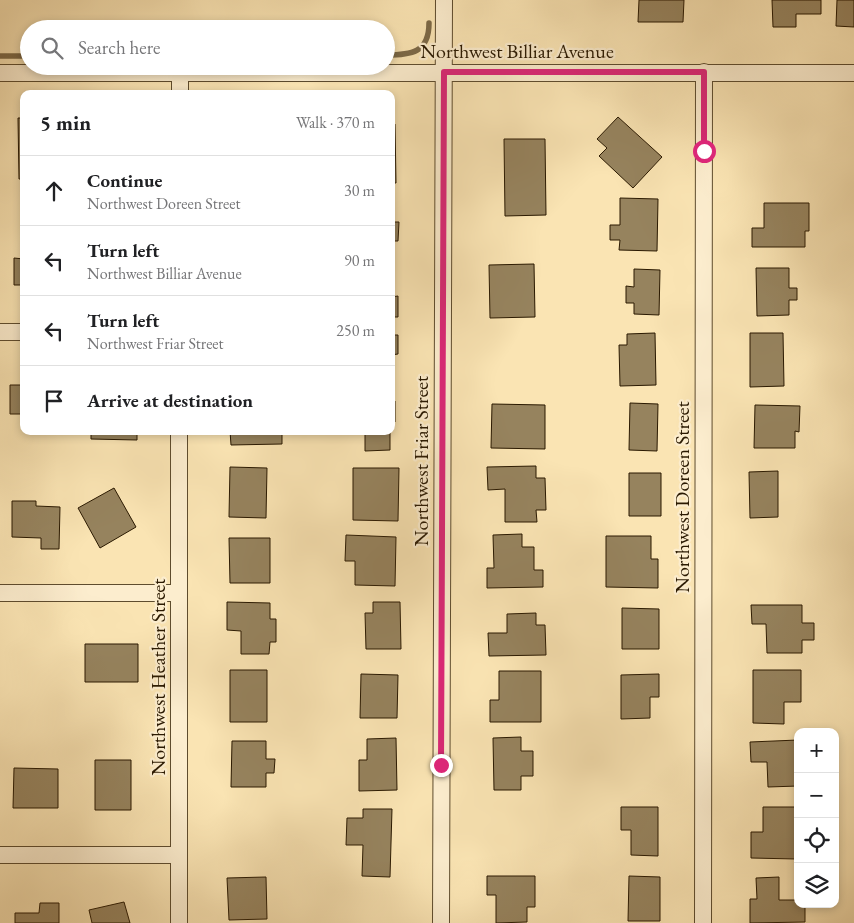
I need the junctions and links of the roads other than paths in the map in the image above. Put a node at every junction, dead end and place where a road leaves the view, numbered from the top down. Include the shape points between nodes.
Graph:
1 (444, 0) edge
2 (0, 72) edge
3 (20, 72) edge
4 (395, 72) edge
5 (444, 72) junction
6 (704, 72) junction
7 (854, 73) edge
8 (180, 75) edge
9 (180, 90) edge
10 (0, 332) edge
11 (20, 332) edge
12 (179, 435) edge
13 (0, 592) edge
14 (180, 593) junction
15 (0, 855) edge
16 (178, 855) junction
17 (179, 923) edge
18 (440, 923) edge
19 (703, 923) edge

1 - 5 street, Northwest Friar Street
2 - 3 street, Northwest Billiar Avenue
4 - 5 street, Northwest Billiar Avenue
5 - 6 street, Northwest Billiar Avenue
5 - 18 street, Northwest Friar Street
6 - 7 street, Northwest Billiar Avenue
6 - 19 street, Northwest Doreen Street
8 - 9 street
10 - 11 street
12 - 14 street, Northwest Heather Street
13 - 14 street
14 - 16 street, Northwest Heather Street
15 - 16 street
16 - 17 street, Northwest Heather Street

